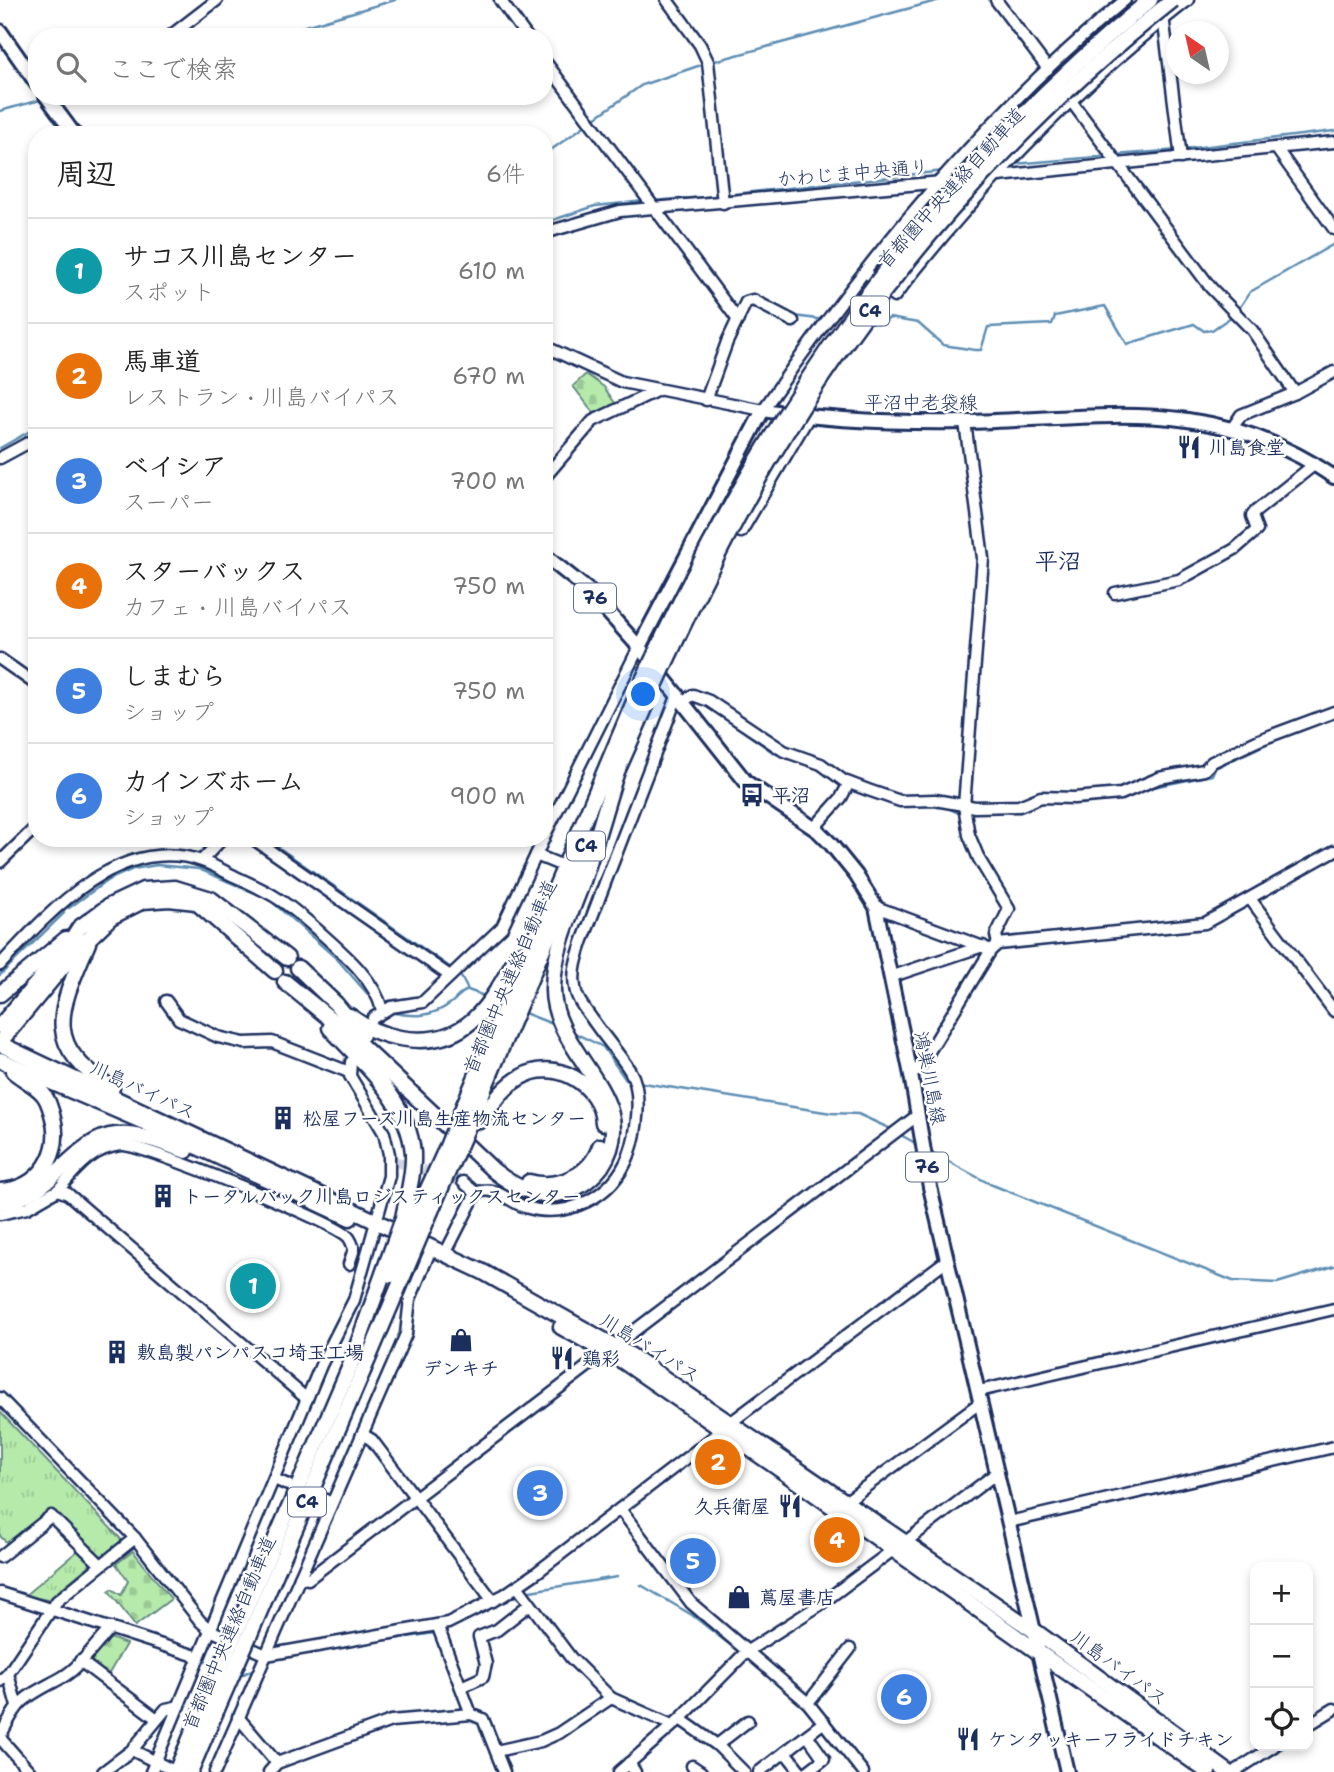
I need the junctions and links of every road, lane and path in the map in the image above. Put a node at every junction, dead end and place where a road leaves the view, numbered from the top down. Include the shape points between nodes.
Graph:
1 (218, 0) edge
2 (500, 0) edge
3 (667, 0) edge
4 (996, 0) edge
5 (1125, 0) edge
6 (1150, 0) edge
7 (1161, 0) edge
8 (1173, 0) edge
9 (1188, 0) edge
10 (1164, 18) junction
11 (181, 28) edge
12 (520, 28) edge
13 (0, 31) edge
14 (1048, 69) junction
15 (28, 71) edge
16 (553, 72) edge
17 (1072, 101) junction
18 (53, 105) edge
19 (68, 126) edge
20 (1334, 142) edge
21 (1276, 148) junction
22 (1181, 158) junction
23 (1119, 164) junction
24 (999, 176) junction
25 (939, 182) junction
26 (723, 203) junction
27 (656, 209) junction
28 (1334, 229) edge
29 (553, 230) edge
30 (866, 272) junction
31 (738, 320) junction
32 (793, 321) dead end
33 (553, 350) edge
34 (1334, 372) edge
35 (656, 391) junction
36 (1295, 393) junction
37 (706, 400) junction
38 (763, 410) junction
39 (808, 418) junction
40 (965, 422) junction
41 (1233, 427) junction
42 (28, 443) edge
43 (0, 458) edge
44 (1315, 464) junction
45 (553, 468) edge
46 (1334, 477) edge
47 (707, 514) junction
48 (553, 562) edge
49 (1115, 593) dead end
50 (639, 647) junction
51 (0, 659) edge
52 (28, 679) edge
53 (649, 683) junction
54 (680, 698) junction
55 (1334, 712) edge
56 (848, 785) junction
57 (964, 806) junction
58 (553, 820) edge
59 (814, 828) junction
60 (28, 835) edge
61 (214, 847) edge
62 (265, 847) edge
63 (540, 847) edge
64 (1334, 851) edge
65 (536, 855) junction
66 (202, 860) junction
67 (0, 862) edge
68 (575, 871) junction
69 (604, 883) junction
70 (1251, 900) junction
71 (876, 907) junction
72 (537, 929) junction
73 (85, 932) junction
74 (991, 947) junction
75 (287, 958) dead end
76 (0, 965) edge
77 (298, 968) dead end
78 (275, 971) dead end
79 (454, 973) junction
80 (890, 977) junction
81 (285, 982) dead end
82 (0, 994) edge
83 (299, 996) junction
84 (166, 1001) dead end
85 (336, 1004) junction
86 (511, 1007) junction
87 (385, 1009) junction
88 (1334, 1011) edge
89 (373, 1018) dead end
90 (9, 1021) edge
91 (0, 1043) edge
92 (0, 1060) edge
93 (911, 1075) junction
94 (138, 1109) junction
95 (472, 1114) junction
96 (918, 1115) junction
97 (453, 1156) junction
98 (243, 1170) junction
99 (463, 1182) tunnel mouth
100 (58, 1190) junction
101 (0, 1191) edge
102 (477, 1193) junction
103 (0, 1202) edge
104 (0, 1214) edge
105 (375, 1225) junction
106 (418, 1225) junction
107 (445, 1254) junction
108 (428, 1256) junction
109 (947, 1260) junction
110 (349, 1264) dead end
111 (1334, 1309) edge
112 (608, 1348) junction
113 (356, 1368) junction
114 (980, 1396) junction
115 (0, 1398) edge
116 (307, 1399) junction
117 (727, 1427) junction
118 (362, 1434) junction
119 (1334, 1447) edge
120 (998, 1472) junction
121 (274, 1479) junction
122 (288, 1485) dead end
123 (318, 1497) dead end
124 (414, 1497) junction
125 (845, 1502) junction
126 (332, 1503) junction
127 (620, 1508) junction
128 (1009, 1522) junction
129 (135, 1538) junction
130 (898, 1547) junction
131 (0, 1557) edge
132 (101, 1565) junction
133 (300, 1577) junction
134 (517, 1586) junction
135 (0, 1593) edge
136 (493, 1601) junction
137 (530, 1604) junction
138 (51, 1609) junction
139 (438, 1627) junction
140 (210, 1630) junction
141 (108, 1631) junction
142 (1036, 1632) junction
143 (850, 1649) dead end
144 (1040, 1651) junction
145 (746, 1652) junction
146 (266, 1655) junction
147 (199, 1657) junction
148 (80, 1661) junction
149 (4, 1677) edge
150 (461, 1687) junction
151 (611, 1698) junction
152 (808, 1703) junction
153 (17, 1706) junction
154 (180, 1706) junction
155 (1334, 1709) edge
156 (471, 1714) junction
157 (238, 1717) junction
158 (157, 1719) junction
159 (748, 1721) dead end
160 (676, 1722) junction
161 (824, 1722) junction
162 (1313, 1722) edge
163 (201, 1730) junction
164 (807, 1735) junction
165 (0, 1737) edge
166 (717, 1745) junction
167 (132, 1749) junction
168 (496, 1751) junction
169 (1266, 1751) edge
170 (785, 1752) junction
171 (277, 1763) junction
172 (153, 1768) edge
173 (632, 1768) edge
174 (174, 1771) edge
175 (30, 1772) edge
176 (103, 1772) edge
177 (190, 1772) edge
178 (215, 1772) edge
179 (269, 1772) edge
180 (504, 1772) edge
181 (619, 1772) edge
182 (744, 1772) edge
183 (759, 1772) edge
184 (801, 1772) edge
185 (807, 1772) edge
186 (863, 1772) edge
187 (1067, 1772) edge
188 (1208, 1772) edge
189 (1228, 1772) edge
190 (1234, 1772) edge

1 - 11 street
2 - 12 street
3 - 26 street via 708,62
4 - 14 street
5 - 14 street
6 - 53 highway, 首都圏中央連絡自動車道 / C4, bridge via 984,154 850,316 788,406 726,509
7 - 10 street
8 - 53 highway, 首都圏中央連絡自動車道 / C4, bridge via 1030,126 881,296 769,460
9 - 10 street
10 - 17 street
10 - 22 street
13 - 15 main road
14 - 25 street
16 - 27 street
17 - 23 street
17 - 24 street
18 - 19 main road
20 - 21 street, かわじま中央通り
21 - 22 street, かわじま中央通り
21 - 28 street
22 - 23 street, かわじま中央通り
23 - 24 street, かわじま中央通り
23 - 36 street via 1211,288 1252,330
24 - 25 street, かわじま中央通り
24 - 30 street via 937,242 894,297
25 - 26 street, かわじま中央通り
25 - 30 street
26 - 27 street, かわじま中央通り
27 - 29 street, かわじま中央通り via 604,215
27 - 31 street
30 - 38 street
31 - 32 street via 748,300
31 - 37 street
33 - 35 street via 621,382
34 - 36 street
35 - 37 street
35 - 45 street via 593,421
36 - 41 street via 1241,415
37 - 38 street
38 - 39 main road, 平沼中老袋線
38 - 47 main road
39 - 40 main road, 平沼中老袋線
39 - 47 street via 741,532
40 - 41 main road, 平沼中老袋線 via 1127,415
40 - 57 street via 983,558
41 - 44 main road, 平沼中老袋線
42 - 43 street
44 - 46 main road, 平沼中老袋線
44 - 49 street via 1255,512 1256,530 1236,549 1179,580
47 - 50 main road
48 - 50 main road, 鴻巣川島線 / 76 via 588,590
50 - 54 main road, 鴻巣川島線 / 76
50 - 58 street
51 - 52 street
53 - 68 highway, 首都圏中央連絡自動車道 / C4
53 - 68 highway, 首都圏中央連絡自動車道 / C4
54 - 56 street via 693,695 709,701 762,739 821,764
54 - 59 main road, 鴻巣川島線 / 76 via 746,782
54 - 69 street
55 - 57 street via 1259,740 1212,762 1204,771 1160,778 1121,794 1041,797 1019,806
56 - 57 street via 900,801 935,800
56 - 59 street
57 - 74 street via 979,859 1009,909
59 - 71 main road, 鴻巣川島線 / 76 via 844,859
60 - 67 street
61 - 66 street
62 - 79 street
63 - 65 street
64 - 70 street
65 - 68 street
65 - 79 street via 502,927
66 - 76 street via 156,857 115,867 78,890
66 - 87 street via 280,898 353,964
68 - 69 street
68 - 72 highway, 首都圏中央連絡自動車道 / C4
68 - 83 highway via 553,990 561,1026 606,1097 613,1121 608,1153 596,1173 576,1188 551,1195 513,1185 350,1035
68 - 86 highway, 首都圏中央連絡自動車道 / C4
69 - 102 street via 578,956 574,984 581,1003 632,1073 636,1113 628,1157 616,1180 598,1196 562,1210 528,1208 491,1189
70 - 74 street via 1197,925
70 - 88 street
71 - 74 street
71 - 80 main road, 鴻巣川島線 / 76
72 - 85 highway via 526,938 471,1023 436,1041 386,1035 356,1021
72 - 86 highway, 首都圏中央連絡自動車道 / C4
73 - 75 highway via 109,906 143,890 175,888 211,899
73 - 78 highway via 143,901 195,902
73 - 82 highway
73 - 90 highway via 65,950
73 - 94 highway via 67,989 60,1023 63,1038 80,1066
74 - 80 street
74 - 93 street
77 - 85 highway
79 - 87 street via 423,1002
80 - 93 main road, 鴻巣川島線 / 76
81 - 83 highway
83 - 106 highway via 383,1084 403,1118 413,1154
84 - 105 street via 180,1019 218,1037 244,1043 272,1042 350,1067 384,1133 392,1161
85 - 95 highway via 355,1029 412,1083 522,1180 552,1184 578,1175 597,1154 604,1133 603,1117 592,1094 569,1074 552,1070 519,1077
86 - 95 highway, 首都圏中央連絡自動車道 / C4
87 - 89 street
90 - 91 highway
91 - 94 highway, 川島バイパス
92 - 98 highway, 川島バイパス
92 - 101 highway via 44,1095 56,1126 56,1144 49,1163 29,1184
93 - 96 main road, 鴻巣川島線 / 76
94 - 105 highway, 川島バイパス
95 - 97 highway
95 - 97 highway, 首都圏中央連絡自動車道 / C4, bridge
96 - 109 main road, 鴻巣川島線 / 76
96 - 112 street
97 - 106 highway, 首都圏中央連絡自動車道 / C4
98 - 103 highway via 149,1138 119,1134 93,1143 34,1193
98 - 105 highway, 川島バイパス
99 - 102 street
100 - 104 street via 27,1208
100 - 110 street via 96,1152 135,1146 257,1193 346,1234 354,1249
100 - 116 street
102 - 107 street
105 - 107 highway, 川島バイパス
105 - 108 highway, 川島バイパス
105 - 116 street via 354,1300
106 - 113 highway, bridge
106 - 113 highway, 首都圏中央連絡自動車道 / C4, bridge via 381,1329
107 - 112 highway, 川島バイパス
108 - 112 highway, 川島バイパス
108 - 118 street via 410,1299 406,1334
109 - 114 main road, 鴻巣川島線 / 76
109 - 117 street
111 - 114 street
112 - 117 highway, 川島バイパス
112 - 124 street
113 - 163 highway, 首都圏中央連絡自動車道 / C4, bridge
114 - 120 main road, 鴻巣川島線 / 76
114 - 125 street
115 - 129 street
116 - 121 street
117 - 125 highway, 川島バイパス
117 - 127 street
117 - 130 highway, 川島バイパス
118 - 124 street via 372,1440
118 - 126 street
119 - 128 street
120 - 128 main road, 鴻巣川島線 / 76
120 - 130 street
121 - 122 street
121 - 140 street
123 - 126 street
124 - 133 street via 308,1579
124 - 136 street
125 - 130 highway, 川島バイパス
126 - 133 street
127 - 134 street
127 - 145 street via 691,1603
128 - 142 main road, 鴻巣川島線 / 76
129 - 132 street
129 - 140 street
130 - 142 highway, 川島バイパス
130 - 144 highway, 川島バイパス
130 - 145 street
131 - 132 street via 51,1516
132 - 138 street
133 - 146 street
134 - 136 street
134 - 137 street
135 - 138 street
136 - 139 street
137 - 150 street via 497,1630 479,1637 486,1664 483,1678
137 - 151 street via 571,1658
138 - 141 street
138 - 149 street
139 - 146 street
139 - 150 street
140 - 146 street
140 - 147 street
141 - 147 street
141 - 148 street
142 - 144 main road, 鴻巣川島線 / 76
142 - 189 highway, 川島バイパス
143 - 152 street
144 - 187 main road, 鴻巣川島線 / 76
144 - 188 highway, 川島バイパス via 1125,1717
145 - 152 street
145 - 160 street
146 - 157 street
147 - 154 street
148 - 153 street
148 - 158 street
149 - 153 street
150 - 156 street
151 - 160 street
151 - 168 street via 559,1733
152 - 161 street
153 - 165 street
154 - 158 street via 166,1709
154 - 172 street
155 - 162 street
156 - 168 street via 483,1719
156 - 171 street via 391,1721
157 - 171 street
157 - 178 street
158 - 167 street
159 - 166 street
160 - 166 street
160 - 173 street
161 - 164 street
161 - 186 street
163 - 174 highway, 首都圏中央連絡自動車道 / C4
163 - 177 highway, 首都圏中央連絡自動車道 / C4
164 - 170 street
164 - 185 street via 824,1759
165 - 175 street
166 - 182 street
167 - 172 street
167 - 176 street
168 - 180 street
169 - 190 street
170 - 183 street
170 - 184 street
171 - 179 street
172 - 174 street
173 - 181 street

